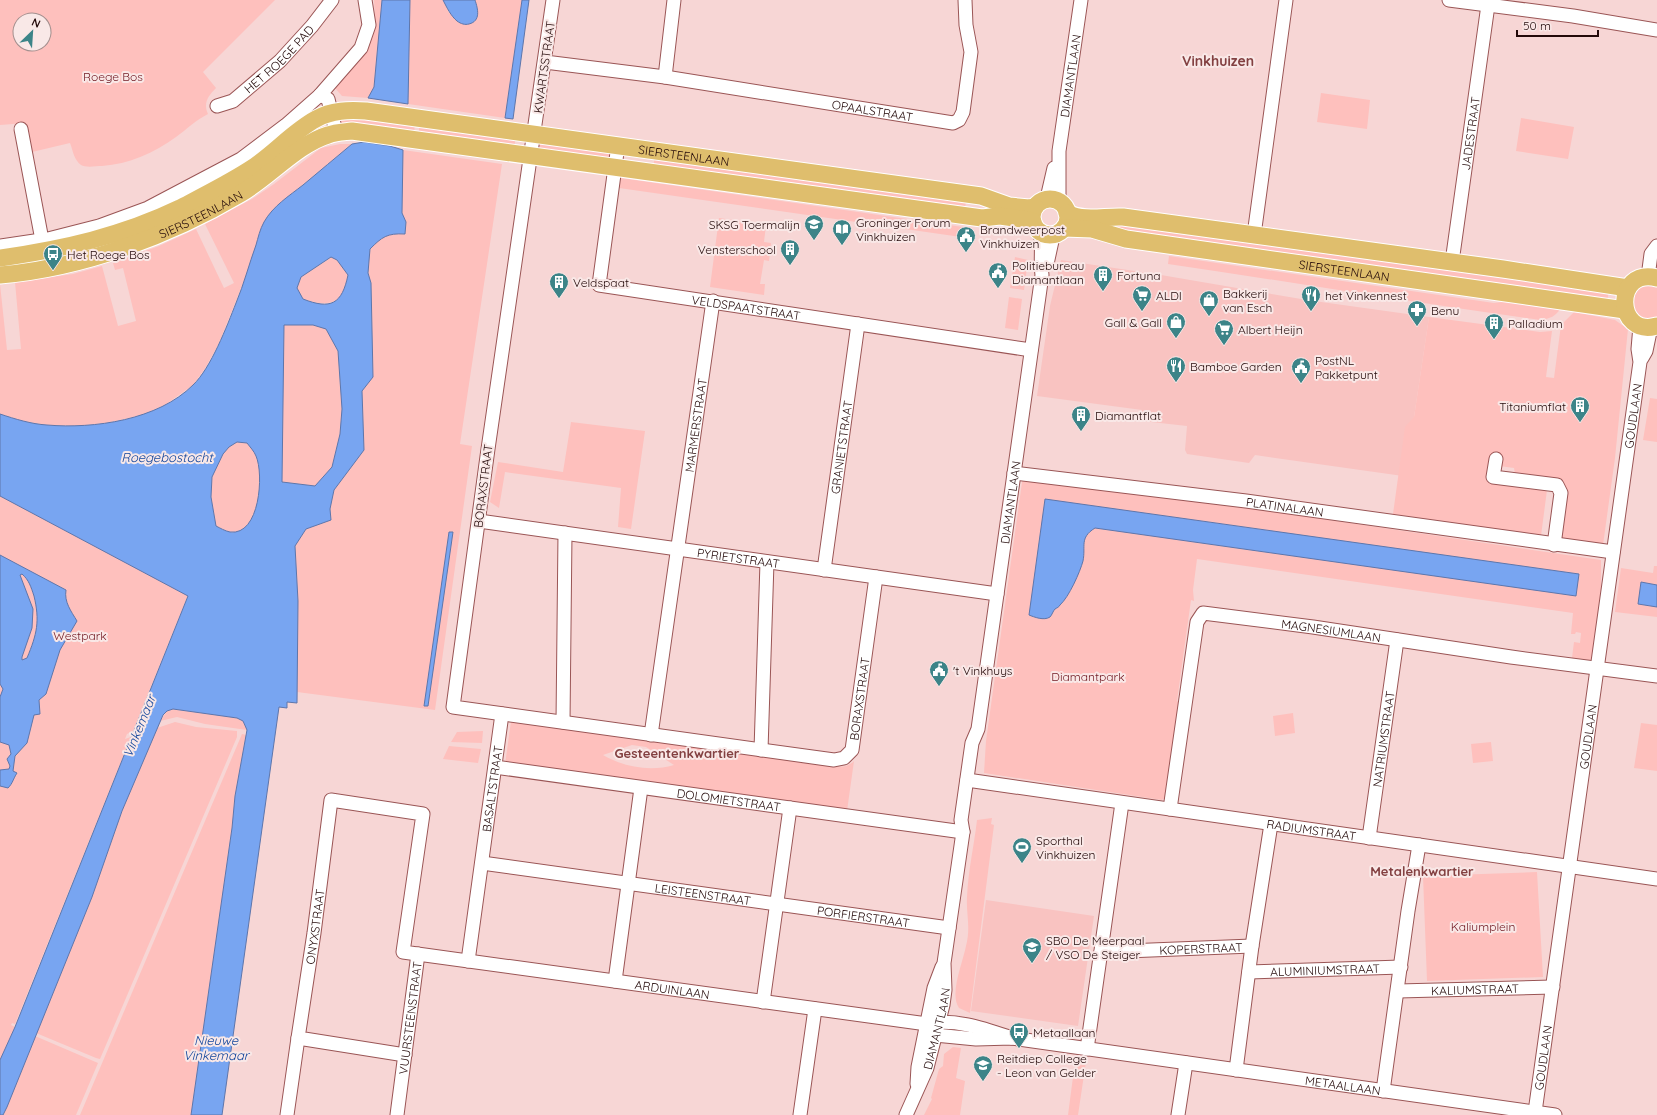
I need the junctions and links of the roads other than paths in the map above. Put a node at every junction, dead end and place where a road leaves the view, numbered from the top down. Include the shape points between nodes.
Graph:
1 (332, 0) edge
2 (365, 0) edge
3 (553, 0) edge
4 (674, 0) edge
5 (965, 0) edge
6 (1081, 0) edge
7 (1286, 0) edge
8 (1449, 0) edge
9 (1488, 5) junction
10 (1535, 6) edge
11 (1657, 30) edge
12 (545, 62) junction
13 (665, 77) junction
14 (320, 95) junction
15 (217, 106) dead end
16 (331, 113) junction
17 (21, 129) dead end
18 (336, 132) junction
19 (534, 134) junction
20 (618, 145) junction
21 (531, 155) junction
22 (614, 167) junction
23 (250, 170) junction
24 (1050, 217) junction
25 (1254, 235) junction
26 (42, 240) junction
27 (1657, 245) edge
28 (0, 246) edge
29 (0, 258) edge
30 (1452, 262) junction
31 (0, 275) edge
32 (1652, 277) edge
33 (1628, 288) junction
34 (713, 301) junction
35 (1625, 310) junction
36 (858, 324) junction
37 (1649, 326) edge
38 (1032, 350) junction
39 (1496, 459) dead end
40 (1014, 473) junction
41 (479, 521) junction
42 (565, 533) junction
43 (1554, 545) junction
44 (676, 549) junction
45 (1613, 552) junction
46 (767, 562) junction
47 (824, 570) junction
48 (876, 577) junction
49 (998, 594) junction
50 (1397, 640) junction
51 (1597, 668) junction
52 (1657, 676) edge
53 (502, 714) junction
54 (563, 722) junction
55 (651, 734) junction
56 (761, 750) junction
57 (495, 767) junction
58 (971, 781) junction
59 (641, 788) junction
60 (1122, 803) junction
61 (790, 808) junction
62 (1170, 810) junction
63 (423, 814) joint
64 (1270, 824) junction
65 (963, 832) junction
66 (1370, 838) junction
67 (1419, 845) junction
68 (482, 863) junction
69 (1570, 866) junction
70 (1657, 879) edge
71 (628, 883) junction
72 (777, 904) junction
73 (949, 928) junction
74 (1252, 946) junction
75 (1101, 952) junction
76 (418, 954) junction
77 (468, 961) junction
78 (1401, 967) junction
79 (1249, 972) junction
80 (615, 982) junction
81 (1553, 987) junction
82 (1398, 991) junction
83 (763, 1002) junction
84 (815, 1009) junction
85 (933, 1023) junction
86 (935, 1035) junction
87 (298, 1038) junction
88 (1012, 1038) junction
89 (1087, 1049) junction
90 (405, 1055) junction
91 (1186, 1063) junction
92 (1236, 1070) junction
93 (1383, 1091) junction
94 (917, 1092) junction
95 (1536, 1112) junction
96 (287, 1115) edge
97 (397, 1115) edge
98 (800, 1115) edge
99 (906, 1115) edge
100 (1178, 1115) edge
101 (1555, 1115) edge

1 - 15 street, HET ROEGE PAD via 280,61 233,101
2 - 14 street, SIERSTEENLAAN via 368,25 361,48
3 - 12 street, KWARTSSTRAAT
4 - 13 street
5 - 13 street, OPAALSTRAAT via 971,52 963,112 959,120 953,123
6 - 24 street, DIAMANTLAAN via 1059,151 1059,196
7 - 25 street
8 - 9 street
9 - 10 street
9 - 30 street, JADESTRAAT
10 - 11 street
12 - 13 street, OPAALSTRAAT
12 - 19 street, KWARTSSTRAAT
14 - 16 street via 328,99
14 - 23 street, SIERSTEENLAAN via 286,125
16 - 18 street
16 - 19 main road, SIERSTEENLAAN via 347,110 366,111
16 - 23 main road, SIERSTEENLAAN via 316,118
17 - 26 street
18 - 21 main road, SIERSTEENLAAN via 370,133
18 - 23 main road, SIERSTEENLAAN
19 - 20 main road, SIERSTEENLAAN
19 - 21 street, KWARTSSTRAAT
20 - 22 street, VELDSPAATSTRAAT
20 - 24 main road, SIERSTEENLAAN via 981,196 1009,206 1029,208
21 - 22 main road, SIERSTEENLAAN
21 - 41 street, BORAXSTRAAT
22 - 24 main road, SIERSTEENLAAN via 982,218 1000,216 1028,220
22 - 34 street, VELDSPAATSTRAAT via 599,285
23 - 26 street, SIERSTEENLAAN via 99,226
23 - 29 main road, SIERSTEENLAAN via 178,209 126,230 50,251
23 - 31 main road, SIERSTEENLAAN via 241,194 150,238 53,267
24 - 25 main road, SIERSTEENLAAN via 1123,217
24 - 35 main road, SIERSTEENLAAN via 1071,227 1092,229 1126,239
24 - 38 street, DIAMANTLAAN via 1042,239 1042,275
25 - 30 main road, SIERSTEENLAAN
26 - 28 street, SIERSTEENLAAN
27 - 32 street via 1652,254
30 - 33 main road, SIERSTEENLAAN
32 - 33 main road via 1638,280
33 - 35 main road via 1624,300
34 - 36 street, VELDSPAATSTRAAT
34 - 44 street, MARMERSTRAAT
35 - 37 main road via 1630,319
36 - 38 street, VELDSPAATSTRAAT
36 - 47 street, GRANIETSTRAAT
37 - 45 street, GOUDLAAN via 1646,351 1640,362
38 - 40 street, DIAMANTLAAN
39 - 43 street via 1493,477 1557,486 1561,492
40 - 43 street, PLATINALAAN via 1246,501
40 - 49 street, DIAMANTLAAN
41 - 42 street, PYRIETSTRAAT
41 - 53 street, BORAXSTRAAT via 453,707
42 - 44 street, PYRIETSTRAAT
42 - 54 street
43 - 45 street, PLATINALAAN
44 - 46 street, PYRIETSTRAAT
44 - 55 street
45 - 51 street, GOUDLAAN
46 - 47 street, PYRIETSTRAAT
46 - 56 street
47 - 48 street, PYRIETSTRAAT
48 - 49 street, PYRIETSTRAAT
48 - 56 street, BORAXSTRAAT via 852,750 844,758 834,760
49 - 58 street, DIAMANTLAAN via 978,729 981,744
50 - 51 street, MAGNESIUMLAAN
50 - 62 street, MAGNESIUMLAAN via 1203,613 1197,622
50 - 66 street, NATRIUMSTRAAT
51 - 52 street, MAGNESIUMLAAN
51 - 69 street, GOUDLAAN
53 - 54 street, BORAXSTRAAT
53 - 57 street, BASALTSTRAAT
54 - 55 street, BORAXSTRAAT
55 - 56 street, BORAXSTRAAT
57 - 59 street, DOLOMIETSTRAAT
57 - 68 street, BASALTSTRAAT
58 - 60 street, RADIUMSTRAAT
58 - 65 street, DIAMANTLAAN via 961,820
59 - 61 street, DOLOMIETSTRAAT
59 - 71 street
60 - 62 street, RADIUMSTRAAT
60 - 75 street
61 - 65 street, DOLOMIETSTRAAT
61 - 72 street
62 - 64 street, RADIUMSTRAAT
63 - 76 street, VUURSTEENSTRAAT via 403,952
63 - 87 street, ONYXSTRAAT via 331,800
64 - 66 street, RADIUMSTRAAT
64 - 74 street
65 - 73 street, DIAMANTLAAN
66 - 67 street, RADIUMSTRAAT
67 - 69 street, RADIUMSTRAAT
67 - 78 street
68 - 71 street
68 - 77 street, BASALTSTRAAT
69 - 70 street, RADIUMSTRAAT
69 - 81 street, GOUDLAAN
71 - 72 street, LEISTEENSTRAAT
71 - 80 street
72 - 73 street, PORFIERSTRAAT
72 - 83 street
73 - 85 street, DIAMANTLAAN via 944,963 934,988
74 - 75 street, KOPERSTRAAT
74 - 79 street
75 - 89 street
76 - 77 street, ARDUINLAAN
76 - 90 street, VUURSTEENSTRAAT
77 - 80 street, ARDUINLAAN
78 - 79 street, ALUMINIUMSTRAAT
78 - 82 street
79 - 92 street
80 - 83 street, ARDUINLAAN
81 - 82 street, KALIUMSTRAAT
81 - 95 street, GOUDLAAN
82 - 93 street
83 - 84 street, ARDUINLAAN
84 - 85 street, ARDUINLAAN
84 - 98 street
85 - 86 street
85 - 88 street, METAALLAAN via 978,1027
85 - 94 street, DIAMANTLAAN via 918,1067
86 - 88 street, METAALLAAN via 976,1039
86 - 94 street, DIAMANTLAAN via 928,1068
87 - 90 street
87 - 96 street
88 - 89 street, METAALLAAN
89 - 91 street, METAALLAAN
90 - 97 street, VUURSTEENSTRAAT
91 - 92 street, METAALLAAN
91 - 100 street
92 - 93 street, METAALLAAN
93 - 95 street, METAALLAAN
94 - 99 street, DIAMANTLAAN
95 - 101 street, METAALLAAN

